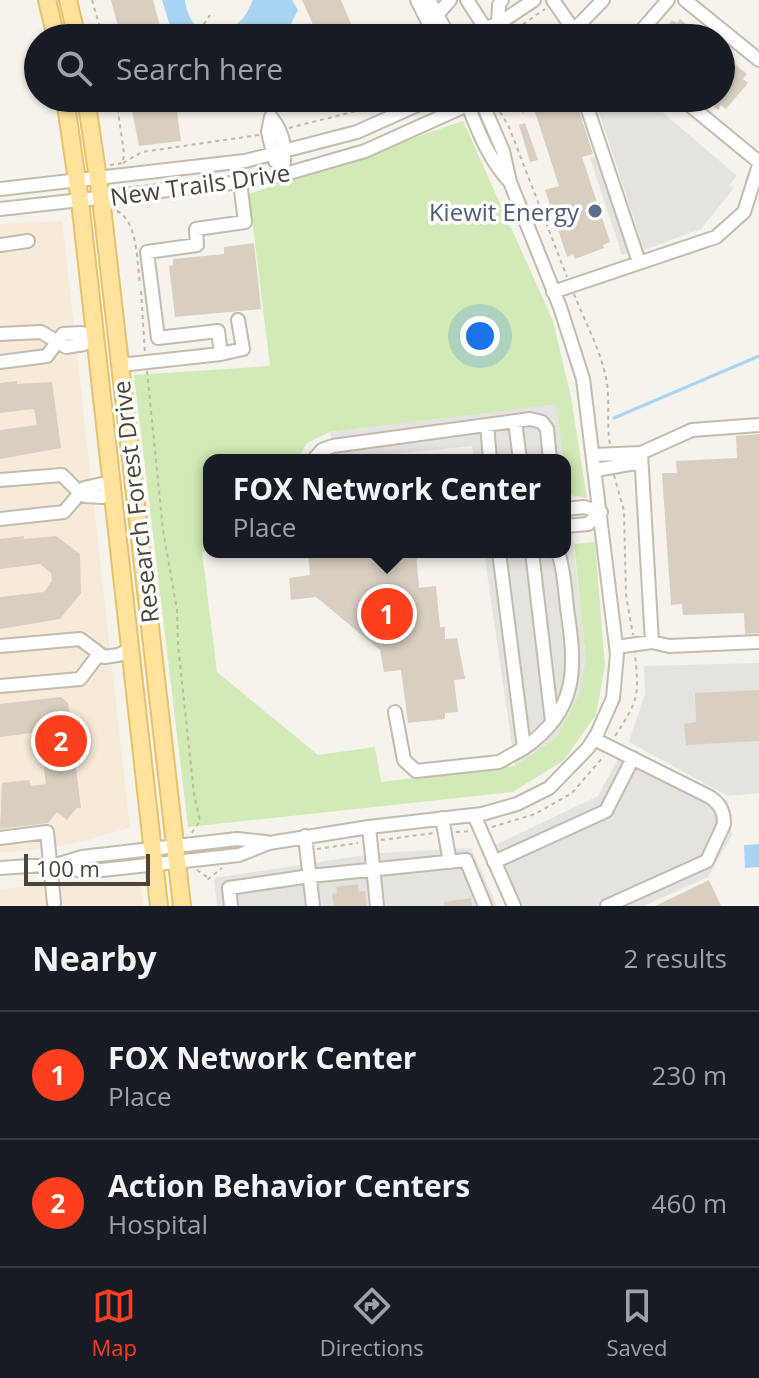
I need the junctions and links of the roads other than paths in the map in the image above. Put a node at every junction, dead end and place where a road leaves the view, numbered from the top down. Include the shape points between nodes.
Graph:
1 (47, 0) edge
2 (68, 0) edge
3 (417, 0) edge
4 (429, 0) edge
5 (450, 0) edge
6 (467, 0) edge
7 (502, 0) edge
8 (534, 0) edge
9 (603, 0) edge
10 (668, 0) edge
11 (685, 0) edge
12 (554, 2) edge
13 (437, 15) junction
14 (53, 24) edge
15 (74, 24) edge
16 (429, 24) edge
17 (442, 24) edge
18 (482, 24) edge
19 (498, 24) joint
20 (566, 24) edge
21 (582, 24) edge
22 (647, 24) edge
23 (708, 24) edge
24 (735, 47) edge
25 (759, 60) edge
26 (67, 112) edge
27 (88, 112) edge
28 (402, 112) edge
29 (445, 112) edge
30 (470, 112) edge
31 (486, 112) edge
32 (589, 112) edge
33 (698, 112) edge
34 (286, 151) junction
35 (272, 155) junction
36 (759, 164) edge
37 (282, 175) junction
38 (98, 178) junction
39 (77, 180) junction
40 (240, 182) junction
41 (510, 182) junction
42 (0, 189) edge
43 (80, 201) junction
44 (106, 203) junction
45 (0, 209) edge
46 (28, 241) dead end
47 (0, 245) edge
48 (639, 262) junction
49 (553, 292) junction
50 (238, 320) dead end
51 (0, 334) edge
52 (94, 336) junction
53 (158, 338) junction
54 (59, 342) junction
55 (221, 354) junction
56 (161, 361) junction
57 (0, 362) edge
58 (120, 365) junction
59 (515, 421) junction
60 (487, 425) junction
61 (759, 425) edge
62 (318, 454) edge
63 (489, 454) edge
64 (519, 454) edge
65 (549, 454) edge
66 (594, 455) junction
67 (641, 458) junction
68 (612, 461) junction
69 (596, 470) junction
70 (0, 480) edge
71 (111, 485) junction
72 (80, 492) junction
73 (136, 502) junction
74 (571, 508) edge
75 (601, 512) junction
76 (0, 519) edge
77 (571, 525) edge
78 (500, 558) edge
79 (535, 558) edge
80 (559, 558) edge
81 (652, 642) junction
82 (759, 642) edge
83 (0, 646) edge
84 (616, 647) junction
85 (130, 650) junction
86 (100, 654) junction
87 (0, 686) edge
88 (395, 712) dead end
89 (552, 722) junction
90 (594, 739) junction
91 (524, 748) junction
92 (633, 758) junction
93 (474, 815) junction
94 (442, 818) junction
95 (369, 827) junction
96 (0, 838) edge
97 (305, 843) junction
98 (165, 855) junction
99 (450, 862) junction
100 (494, 862) junction
101 (54, 864) junction
102 (0, 868) edge
103 (374, 870) junction
104 (310, 876) junction
105 (55, 905) edge
106 (159, 906) edge
107 (182, 906) edge
108 (231, 906) edge
109 (313, 906) edge
110 (377, 906) edge
111 (485, 906) edge
112 (514, 906) edge
113 (607, 906) edge

1 - 14 main road
2 - 15 main road
3 - 16 street
4 - 13 street
5 - 13 street
6 - 18 street
7 - 19 street
8 - 19 street
9 - 21 street
10 - 22 street
11 - 23 street
12 - 20 street
13 - 17 street
24 - 25 street
26 - 39 main road, Research Forest Drive
27 - 38 main road, Research Forest Drive
28 - 34 street, New Trails Drive via 357,132
29 - 37 street, New Trails Drive via 365,151
30 - 41 street via 498,170
31 - 41 street
32 - 48 street
33 - 36 street
34 - 35 street, New Trails Drive
34 - 35 street via 274,131
34 - 37 street
35 - 37 street
35 - 38 street, New Trails Drive
36 - 48 street via 744,212 716,237
37 - 40 street, New Trails Drive
38 - 39 street, New Trails Drive
38 - 44 main road, Research Forest Drive
39 - 42 street, New Trails Drive
39 - 43 main road, Research Forest Drive
40 - 44 street, New Trails Drive
40 - 53 street via 245,222 196,229 197,245 147,252
41 - 49 street
43 - 44 street, New Trails Drive
43 - 45 street, New Trails Drive
43 - 52 main road, Research Forest Drive
44 - 58 main road, Research Forest Drive
46 - 47 street
48 - 49 street
49 - 66 street via 583,379
50 - 55 street via 242,351
51 - 54 street via 41,332
52 - 54 street via 63,334
52 - 71 main road, Research Forest Drive
53 - 55 street via 218,331
53 - 56 street
54 - 57 street via 47,356
55 - 56 street
56 - 58 street
58 - 73 main road, Research Forest Drive
59 - 60 street
59 - 64 street
59 - 65 street via 542,422
60 - 62 street via 333,446
60 - 63 street
61 - 67 street via 692,430
66 - 68 street
66 - 69 street
67 - 68 street
67 - 81 street
68 - 69 street
69 - 75 street
70 - 72 street via 62,475
71 - 72 street
71 - 73 main road
71 - 85 main road, Research Forest Drive
72 - 76 street via 64,512
73 - 98 main road, Research Forest Drive
74 - 75 street
75 - 77 street via 588,524
75 - 84 street
78 - 91 street
79 - 89 street
80 - 89 street via 574,651 573,680
81 - 82 street
81 - 84 street
83 - 86 street via 80,639
84 - 90 street via 613,698
85 - 86 street
85 - 98 main road, Research Forest Drive
86 - 87 street via 80,679
88 - 91 street via 404,760 416,771 499,762
89 - 91 street
90 - 92 street
90 - 93 street via 549,788 517,804
92 - 100 street via 606,811
92 - 113 street via 710,797 720,806 724,824 707,861
93 - 94 street
93 - 100 street
94 - 95 street
94 - 99 street
95 - 97 street
95 - 103 street
96 - 101 street via 47,832
97 - 98 street via 269,843 239,855
97 - 104 street
98 - 101 street via 82,857
98 - 106 main road, Research Forest Drive
98 - 107 main road, Research Forest Drive
99 - 103 street
99 - 111 street via 466,860
100 - 112 street
101 - 102 street
101 - 105 street
103 - 104 street
103 - 110 street
104 - 108 street via 229,888
104 - 109 street

